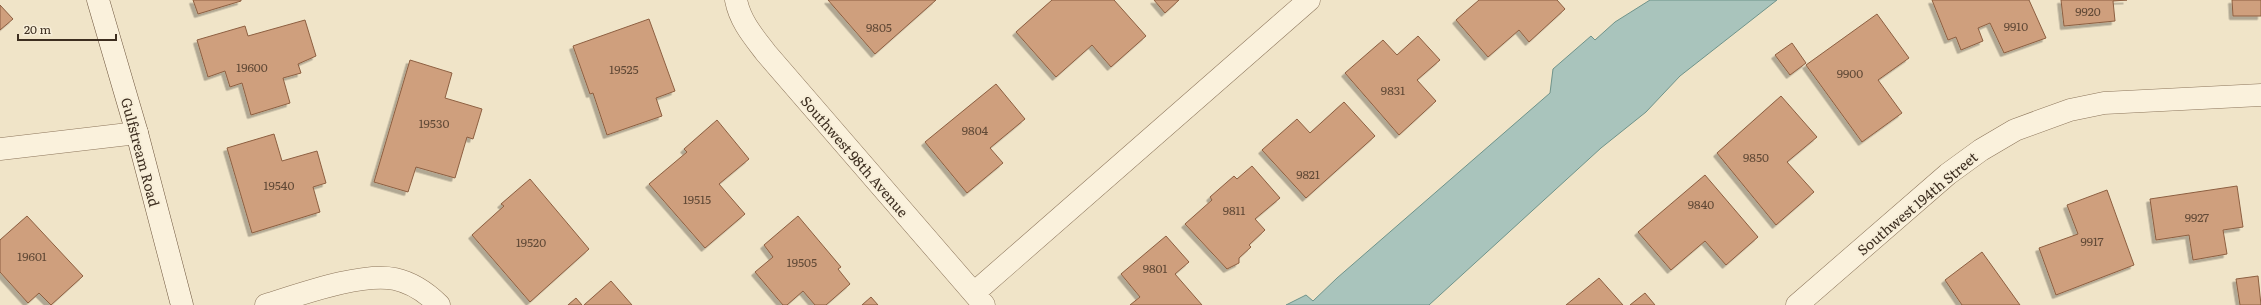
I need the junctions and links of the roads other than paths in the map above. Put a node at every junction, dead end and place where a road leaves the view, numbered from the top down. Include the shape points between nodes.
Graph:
1 (98, 0) edge
2 (736, 0) edge
3 (1309, 0) edge
4 (2261, 95) edge
5 (137, 133) junction
6 (0, 149) edge
7 (979, 299) edge
8 (182, 305) edge
9 (266, 305) edge
10 (439, 305) edge
11 (1797, 305) edge

1 - 5 street, Gulfstream Road
2 - 7 street, Southwest 98th Avenue via 748,30 766,53
3 - 7 street
4 - 11 street, Southwest 194th Street via 2104,103 2070,110 2015,130 1948,174
5 - 6 street
5 - 8 street, Gulfstream Road
9 - 10 street via 364,279 393,279 425,292

